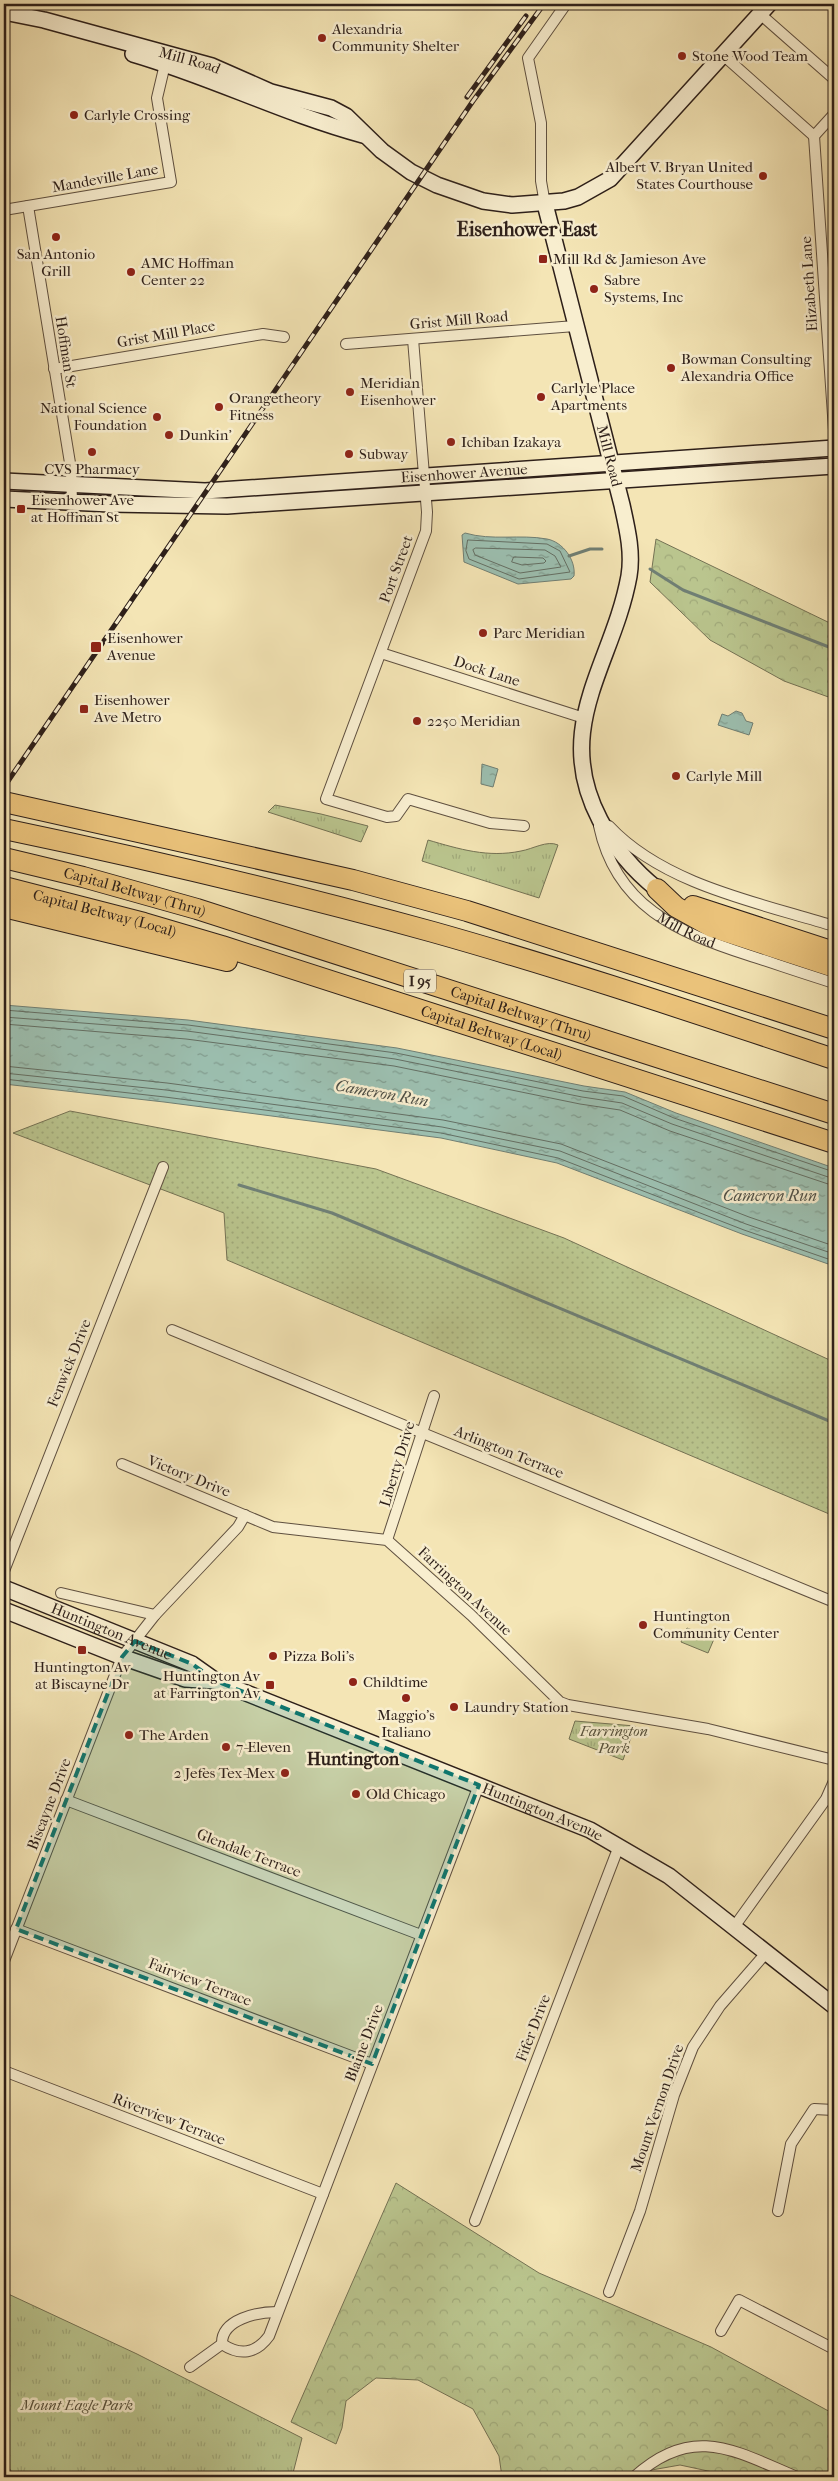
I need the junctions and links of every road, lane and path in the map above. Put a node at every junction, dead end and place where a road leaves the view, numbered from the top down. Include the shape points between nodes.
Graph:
1 (566, 4) edge
2 (764, 9) edge
3 (4, 12) edge
4 (4, 21) edge
5 (723, 55) junction
6 (166, 58) junction
7 (834, 79) edge
8 (834, 114) edge
9 (814, 136) junction
10 (545, 204) junction
11 (28, 206) junction
12 (4, 210) edge
13 (575, 326) junction
14 (284, 337) dead end
15 (413, 339) junction
16 (346, 344) dead end
17 (54, 369) junction
18 (834, 430) edge
19 (834, 448) edge
20 (611, 463) junction
21 (834, 466) edge
22 (423, 474) junction
23 (4, 480) edge
24 (616, 481) junction
25 (72, 484) junction
26 (426, 493) junction
27 (4, 498) edge
28 (72, 502) junction
29 (381, 653) junction
30 (584, 718) junction
31 (4, 802) edge
32 (596, 812) junction
33 (524, 826) dead end
34 (4, 829) edge
35 (4, 858) edge
36 (4, 887) edge
37 (658, 889) joint
38 (4, 907) edge
39 (834, 926) edge
40 (740, 929) junction
41 (834, 952) edge
42 (834, 967) edge
43 (834, 983) edge
44 (363, 990) junction
45 (834, 1029) edge
46 (834, 1059) edge
47 (834, 1114) edge
48 (834, 1142) edge
49 (163, 1167) dead end
50 (172, 1330) dead end
51 (434, 1396) dead end
52 (422, 1433) junction
53 (122, 1464) dead end
54 (245, 1515) junction
55 (387, 1540) junction
56 (4, 1571) edge
57 (4, 1588) edge
58 (61, 1593) dead end
59 (834, 1602) edge
60 (4, 1610) edge
61 (156, 1615) junction
62 (135, 1641) junction
63 (122, 1657) junction
64 (216, 1681) junction
65 (834, 1760) edge
66 (834, 1780) edge
67 (479, 1785) junction
68 (66, 1800) junction
69 (619, 1846) junction
70 (734, 1927) junction
71 (16, 1929) junction
72 (421, 1935) junction
73 (766, 1953) junction
74 (4, 1961) edge
75 (834, 2006) edge
76 (372, 2064) junction
77 (4, 2071) edge
78 (834, 2110) edge
79 (323, 2194) junction
80 (778, 2211) dead end
81 (475, 2222) dead end
82 (609, 2292) dead end
83 (277, 2312) junction
84 (721, 2331) dead end
85 (222, 2344) junction
86 (834, 2348) edge
87 (190, 2367) dead end
88 (634, 2477) edge
89 (797, 2477) edge

1 - 10 street via 528,58 542,123 541,181
2 - 5 main road
2 - 7 street
3 - 6 main road, Mill Road via 33,17
4 - 6 main road, Mill Road
5 - 9 street
5 - 10 main road via 610,179 578,197
6 - 10 main road, Mill Road via 260,102 365,136 411,172 466,196 499,204
6 - 11 street, Mandeville Lane via 157,98 171,182
8 - 9 street
9 - 18 street, Elizabeth Lane
10 - 13 main road, Mill Road
11 - 12 street, Mandeville Lane
11 - 17 street, Hoffman St
13 - 15 street, Grist Mill Road
13 - 20 main road, Mill Road
14 - 17 street, Grist Mill Place via 263,334
15 - 16 street, Grist Mill Road
15 - 22 street, Port Street
17 - 25 street, Hoffman St
19 - 20 main road, Eisenhower Avenue
20 - 22 main road, Eisenhower Avenue
20 - 24 main road, Mill Road
21 - 24 main road, Eisenhower Avenue
22 - 25 main road, Eisenhower Avenue via 205,490
22 - 26 street, Port Street
23 - 25 main road, Eisenhower Avenue
24 - 26 main road, Eisenhower Avenue
24 - 30 main road, Mill Road via 629,539 629,576
25 - 28 street, Hoffman St
26 - 28 main road, Eisenhower Avenue via 227,506
26 - 29 street, Port Street via 426,531
27 - 28 main road, Eisenhower Avenue
29 - 30 street, Dock Lane
29 - 33 street, Port Street via 326,799 387,817 396,816 408,799 490,824
30 - 32 main road, Mill Road via 582,769
31 - 45 highway via 353,880 467,911
32 - 37 main road, Mill Road via 625,858
32 - 39 street, Mill Road via 626,843 660,866
32 - 43 street, Mill Road via 605,848 619,876 658,916 696,938
34 - 46 highway, Capital Beltway (Thru) via 265,888 434,932
35 - 47 highway, Capital Beltway (Thru) / I 95 via 197,909
36 - 44 highway, Capital Beltway (Local) / I 95 via 144,922
37 - 40 highway
38 - 44 highway
40 - 41 highway
40 - 42 highway
44 - 48 highway, Capital Beltway (Local) / I 95
49 - 56 street, Fenwick Drive
50 - 52 street, Arlington Terrace
51 - 52 street, Liberty Drive
52 - 55 street, Liberty Drive
52 - 59 street, Arlington Terrace
53 - 54 street, Victory Drive
54 - 55 street via 273,1526
54 - 61 street via 238,1527
55 - 65 street, Farrington Avenue via 471,1615 560,1702 708,1729
57 - 62 main road, Huntington Avenue
58 - 61 street
60 - 63 main road, Huntington Avenue
61 - 62 street
62 - 63 street
62 - 64 main road, Huntington Avenue via 192,1664
63 - 64 main road, Huntington Avenue via 185,1679
63 - 68 street, Biscayne Drive
64 - 67 main road, Huntington Avenue
66 - 70 street via 826,1799
67 - 69 main road, Huntington Avenue via 576,1823
67 - 72 street, Blaine Drive
68 - 71 street, Biscayne Drive
68 - 72 street, Glendale Terrace
69 - 70 main road, Huntington Avenue via 669,1876
69 - 81 street, Fifer Drive
70 - 73 main road, Huntington Avenue
71 - 74 street, Biscayne Drive
71 - 76 street, Fairview Terrace
72 - 76 street, Blaine Drive
73 - 75 main road, Huntington Avenue
73 - 82 street, Mount Vernon Drive via 720,2006 693,2047 674,2095 640,2211
76 - 79 street, Blaine Drive
77 - 79 street, Riverview Terrace
78 - 80 street via 814,2109 791,2144
79 - 83 street, Blaine Drive
83 - 85 street via 258,2313 240,2320 226,2329
83 - 85 street, Blaine Drive via 269,2336 256,2349 240,2352
84 - 86 street via 739,2300
85 - 87 street
88 - 89 street via 677,2450 708,2445 732,2450

